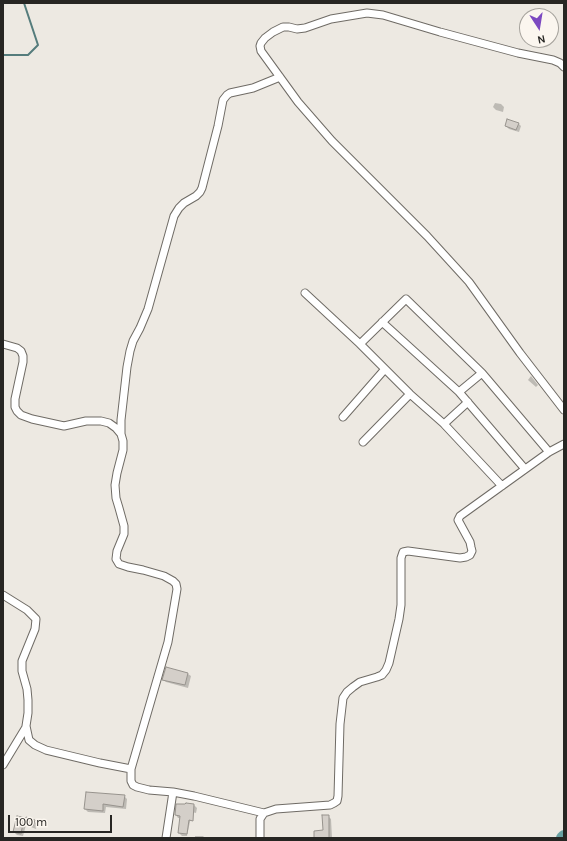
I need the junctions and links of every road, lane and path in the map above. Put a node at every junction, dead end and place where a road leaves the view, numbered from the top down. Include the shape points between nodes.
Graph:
1 (564, 67) edge
2 (280, 78) junction
3 (305, 293) dead end
4 (382, 322) junction
5 (3, 344) edge
6 (360, 344) junction
7 (385, 369) junction
8 (482, 373) junction
9 (459, 392) junction
10 (410, 394) junction
11 (468, 402) junction
12 (564, 410) edge
13 (343, 417) dead end
14 (444, 424) junction
15 (121, 434) junction
16 (363, 442) dead end
17 (564, 444) edge
18 (549, 452) junction
19 (525, 470) junction
20 (502, 486) junction
21 (3, 595) edge
22 (26, 727) junction
23 (3, 765) edge
24 (131, 769) junction
25 (173, 792) junction
26 (264, 813) junction
27 (166, 838) edge
28 (260, 838) edge

1 - 2 street via 553,60 367,13 330,19 297,30 283,27 273,32 260,46
2 - 12 street via 332,142 427,236 469,282
2 - 15 street via 230,93 223,100 202,188 196,196 184,203 174,216 148,309 133,341 126,375
3 - 6 street
4 - 6 street
4 - 8 street via 406,299
4 - 9 street
5 - 15 street via 17,348 23,356 15,399 17,412 64,426 101,421 113,425
6 - 7 street
7 - 10 street
7 - 13 street
8 - 9 street
8 - 18 street
9 - 11 street
10 - 14 street
10 - 16 street
11 - 14 street
11 - 19 street
14 - 20 street
15 - 24 street via 123,450 115,485 124,534 116,559 119,564 164,576 176,584 177,589 164,655
17 - 18 street
18 - 19 street
19 - 20 street
20 - 26 street via 458,518 470,542 470,555 460,558 408,551 401,554 401,605 389,663 382,675 353,686 343,698 337,801 330,805 281,808
21 - 22 street via 36,619 35,629 22,661 28,700
22 - 23 street
22 - 24 street via 29,740 46,750
24 - 25 street via 133,785 149,790
25 - 26 street
25 - 27 street
26 - 28 street via 260,819

